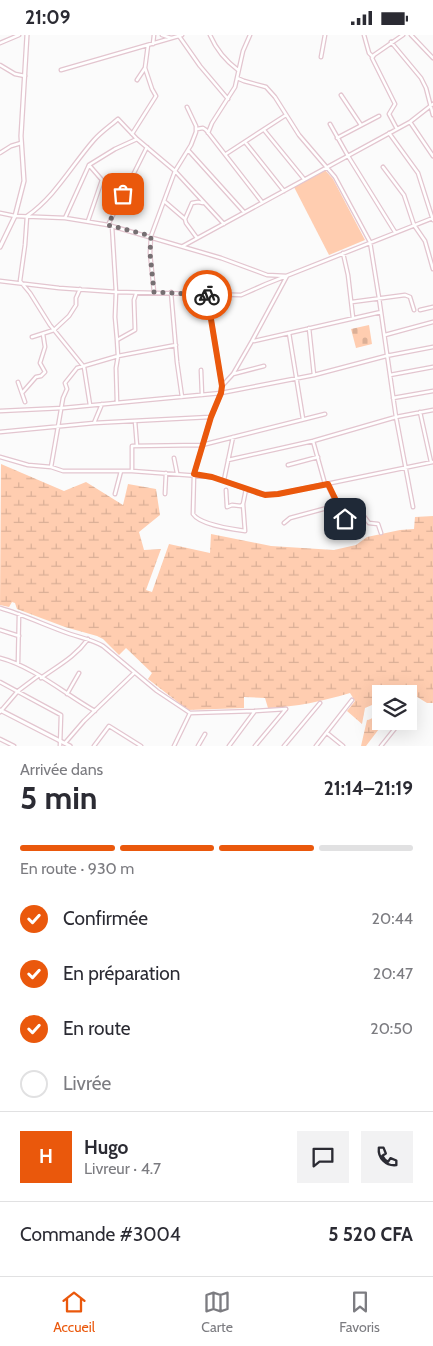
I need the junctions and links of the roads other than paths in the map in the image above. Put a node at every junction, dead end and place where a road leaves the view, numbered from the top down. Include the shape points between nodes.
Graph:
1 (19, 35) edge
2 (27, 35) edge
3 (154, 35) edge
4 (162, 35) edge
5 (210, 35) edge
6 (250, 35) edge
7 (325, 35) edge
8 (364, 35) edge
9 (402, 35) edge
10 (411, 35) edge
11 (180, 36) edge
12 (172, 38) junction
13 (391, 42) junction
14 (0, 43) edge
15 (153, 43) junction
16 (148, 45) junction
17 (372, 56) junction
18 (321, 57) dead end
19 (433, 58) edge
20 (0, 65) edge
21 (145, 68) junction
22 (62, 69) dead end
23 (238, 70) junction
24 (25, 77) junction
25 (237, 78) junction
26 (137, 80) dead end
27 (341, 95) dead end
28 (228, 99) junction
29 (431, 104) edge
30 (187, 107) dead end
31 (286, 115) junction
32 (433, 115) edge
33 (379, 116) dead end
34 (410, 122) junction
35 (330, 124) dead end
36 (361, 125) junction
37 (197, 129) junction
38 (397, 129) junction
39 (264, 130) junction
40 (208, 133) junction
41 (389, 133) junction
42 (132, 134) junction
43 (338, 138) junction
44 (137, 139) junction
45 (245, 142) junction
46 (22, 143) junction
47 (147, 147) junction
48 (188, 150) junction
49 (0, 153) edge
50 (226, 154) junction
51 (348, 156) junction
52 (433, 156) edge
53 (89, 165) junction
54 (327, 167) junction
55 (383, 167) dead end
56 (176, 171) junction
57 (304, 179) junction
58 (284, 191) junction
59 (164, 201) junction
60 (262, 203) junction
61 (205, 204) junction
62 (0, 213) edge
63 (244, 213) junction
64 (15, 216) junction
65 (26, 216) junction
66 (65, 217) junction
67 (185, 219) junction
68 (433, 219) edge
69 (88, 221) junction
70 (224, 224) junction
71 (108, 225) junction
72 (414, 225) junction
73 (112, 226) junction
74 (395, 232) junction
75 (151, 236) junction
76 (197, 239) junction
77 (370, 242) junction
78 (183, 246) junction
79 (0, 247) edge
80 (343, 253) junction
81 (433, 269) edge
82 (287, 276) junction
83 (0, 281) edge
84 (21, 283) junction
85 (80, 289) junction
86 (116, 291) junction
87 (154, 292) junction
88 (171, 292) junction
89 (136, 294) dead end
90 (207, 294) junction
91 (380, 298) junction
92 (352, 302) junction
93 (433, 307) edge
94 (414, 310) dead end
95 (420, 310) dead end
96 (381, 312) junction
97 (353, 319) junction
98 (433, 321) edge
99 (309, 328) junction
100 (54, 330) junction
101 (289, 333) junction
102 (43, 334) junction
103 (384, 335) junction
104 (32, 337) dead end
105 (117, 340) junction
106 (252, 341) junction
107 (176, 345) junction
108 (433, 347) edge
109 (118, 356) junction
110 (386, 356) junction
111 (84, 366) junction
112 (264, 366) dead end
113 (433, 367) edge
114 (201, 370) dead end
115 (233, 374) junction
116 (314, 375) junction
117 (390, 376) junction
118 (297, 379) junction
119 (18, 382) dead end
120 (222, 386) junction
121 (433, 391) edge
122 (22, 393) junction
123 (221, 393) junction
124 (202, 395) junction
125 (182, 397) junction
126 (393, 398) junction
127 (25, 402) dead end
128 (117, 403) junction
129 (102, 404) junction
130 (90, 405) junction
131 (63, 408) junction
132 (433, 410) edge
133 (0, 411) edge
134 (420, 412) junction
135 (325, 414) dead end
136 (211, 417) junction
137 (396, 417) junction
138 (303, 419) junction
139 (136, 421) junction
140 (94, 423) junction
141 (59, 427) junction
142 (0, 432) edge
143 (233, 437) junction
144 (313, 441) junction
145 (202, 445) junction
146 (137, 446) junction
147 (0, 457) edge
148 (318, 457) junction
149 (174, 458) dead end
150 (228, 460) junction
151 (432, 462) edge
152 (288, 465) dead end
153 (51, 467) junction
154 (406, 468) junction
155 (121, 471) junction
156 (132, 471) junction
157 (166, 473) junction
158 (176, 473) junction
159 (194, 474) junction
160 (224, 480) junction
161 (326, 484) junction
162 (246, 489) junction
163 (226, 490) dead end
164 (115, 494) dead end
165 (166, 494) dead end
166 (243, 504) junction
167 (338, 505) junction
168 (412, 507) dead end
169 (345, 519) junction
170 (284, 523) dead end
171 (351, 533) dead end
172 (381, 533) dead end
173 (0, 608) edge
174 (19, 614) junction
175 (0, 631) edge
176 (18, 636) junction
177 (88, 639) junction
178 (0, 658) edge
179 (18, 663) junction
180 (79, 673) dead end
181 (134, 673) junction
182 (40, 677) junction
183 (0, 682) edge
184 (18, 691) junction
185 (67, 694) junction
186 (352, 700) dead end
187 (320, 703) dead end
188 (0, 711) edge
189 (95, 711) junction
190 (255, 711) junction
191 (190, 713) junction
192 (394, 730) edge
193 (327, 733) junction
194 (205, 734) dead end
195 (0, 739) edge
196 (62, 744) edge
197 (14, 746) edge
198 (70, 746) edge
199 (94, 746) edge
200 (141, 746) edge
201 (175, 746) edge
202 (198, 746) edge
203 (229, 746) edge
204 (255, 746) edge
205 (284, 746) edge
206 (316, 746) edge
207 (343, 746) edge
208 (381, 746) edge

1 - 14 street
2 - 24 main road
3 - 15 street
4 - 12 street
5 - 23 street via 217,49
6 - 23 street
7 - 18 street
8 - 17 street
9 - 13 street
10 - 19 street
11 - 12 street
11 - 28 street
12 - 15 street
13 - 17 street
13 - 29 street via 421,78
15 - 16 street
16 - 21 street
16 - 22 street
17 - 38 street via 395,104 389,114
20 - 24 street
21 - 26 street
21 - 42 street via 156,96
23 - 25 street
24 - 46 main road
25 - 28 street
25 - 31 street via 266,87
27 - 36 street
28 - 40 street
29 - 32 street
29 - 34 street
30 - 37 street
31 - 39 street
31 - 54 street
33 - 36 street
34 - 38 street
34 - 52 street
35 - 43 street
36 - 43 street
37 - 40 street via 203,128
37 - 48 street
38 - 41 street
39 - 45 street
39 - 57 street
40 - 50 street
41 - 51 street
41 - 68 street via 418,173
42 - 44 street
42 - 65 street via 118,119 95,139 37,209
43 - 51 street
44 - 47 street
44 - 53 street
45 - 50 street
45 - 58 street
46 - 49 street
46 - 64 main road via 24,181
47 - 56 street
47 - 71 street
48 - 56 street
48 - 63 street
50 - 60 street
51 - 54 street
51 - 74 street
53 - 66 street
53 - 69 street via 102,180
54 - 57 street
54 - 77 street
55 - 72 street via 404,195
56 - 59 street
56 - 61 street
57 - 58 street
58 - 60 street
59 - 67 street
59 - 75 street
60 - 63 street
61 - 67 street via 192,203
61 - 70 street
62 - 64 street
63 - 70 street
64 - 65 street
64 - 79 main road
65 - 66 street
65 - 84 street
66 - 69 street
67 - 76 street
68 - 72 street
69 - 71 street
70 - 76 street
71 - 73 street
72 - 74 street
72 - 81 street via 425,241
73 - 75 street
73 - 86 street
74 - 77 street
75 - 78 street
75 - 87 street
76 - 78 street
77 - 80 street
77 - 91 street
78 - 82 street via 267,275
80 - 82 street
80 - 92 street
82 - 90 street via 244,295
82 - 106 street
83 - 84 street
84 - 85 street
84 - 100 street
85 - 86 street
85 - 100 street via 74,309
86 - 87 street
86 - 105 street
87 - 88 street
88 - 90 street
88 - 107 street
89 - 105 street via 135,330
90 - 120 street
91 - 92 street
91 - 94 street via 408,296
91 - 96 street
92 - 97 street
93 - 95 street
96 - 97 street
96 - 103 street
97 - 99 street
98 - 103 street
99 - 101 street
99 - 116 street
100 - 102 street
100 - 111 street
101 - 106 street
101 - 118 street
102 - 104 street
102 - 122 street via 45,347 40,363 45,372
103 - 110 street
105 - 109 street
106 - 115 street
107 - 109 street
107 - 125 street
108 - 110 street
109 - 111 street
109 - 128 street
110 - 116 street
110 - 117 street
111 - 130 street
111 - 131 street via 77,368 66,383
112 - 115 street
113 - 117 street
114 - 124 street
115 - 120 street
116 - 118 street
117 - 126 street
118 - 123 street
118 - 138 street
119 - 122 street
120 - 123 street
121 - 126 street
122 - 127 street
123 - 124 street
123 - 136 street
124 - 125 street
125 - 128 street
126 - 137 street
128 - 129 street
129 - 130 street
129 - 140 street
130 - 131 street
131 - 133 street
131 - 141 street
132 - 134 street
134 - 137 street
134 - 151 street
135 - 138 street
136 - 139 street
136 - 145 street
137 - 144 street
137 - 154 street
138 - 143 street
139 - 140 street
139 - 146 street
140 - 141 street
141 - 142 street
141 - 153 street
143 - 145 street
143 - 150 street
144 - 148 street
144 - 150 street
145 - 146 street
145 - 159 street
146 - 156 street via 132,446
147 - 153 street
148 - 152 street
148 - 161 street
149 - 158 street
150 - 160 street
151 - 154 street
153 - 155 street via 63,471
154 - 161 street
154 - 168 street
155 - 156 street
155 - 164 street
156 - 157 street
157 - 158 street
157 - 165 street
158 - 159 street
159 - 160 street
159 - 166 street via 192,509 195,518 245,531
160 - 162 street
161 - 162 street via 272,495
161 - 167 street
162 - 166 street
163 - 166 street via 227,507
167 - 169 street
167 - 170 street via 290,518
169 - 171 street
169 - 172 street via 363,515 369,523 378,524
173 - 174 street
174 - 176 street
174 - 177 street
175 - 176 street
176 - 179 street
177 - 181 street via 104,646
177 - 182 street via 69,660
178 - 179 street
179 - 182 street
180 - 185 street
181 - 189 street
181 - 191 street
182 - 184 street
182 - 185 street
183 - 184 street
184 - 188 street
184 - 196 street via 61,715
185 - 189 street
186 - 193 street
187 - 205 street
188 - 196 main road
189 - 196 street
190 - 191 street
190 - 203 street
190 - 204 street via 286,709
191 - 201 street
192 - 208 street
193 - 206 street
193 - 207 street
194 - 202 street
195 - 197 street
196 - 198 main road
199 - 200 street via 110,727

